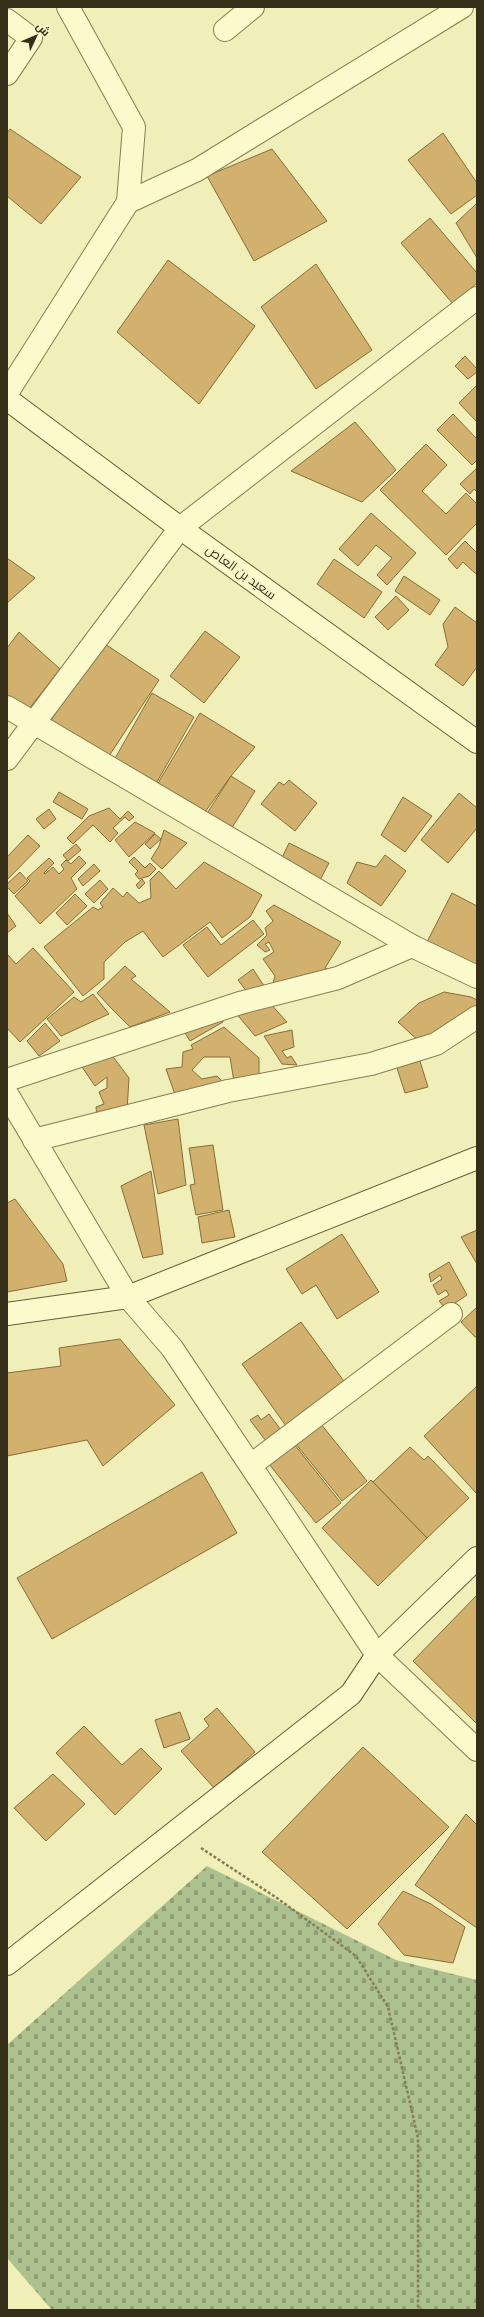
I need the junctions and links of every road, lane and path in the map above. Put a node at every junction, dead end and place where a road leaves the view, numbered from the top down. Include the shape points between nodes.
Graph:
1 (68, 7) edge
2 (253, 7) edge
3 (462, 7) edge
4 (7, 20) edge
5 (225, 30) dead end
6 (7, 74) edge
7 (128, 202) junction
8 (477, 298) edge
9 (7, 393) edge
10 (7, 399) edge
11 (180, 528) junction
12 (7, 707) edge
13 (35, 724) junction
14 (477, 742) edge
15 (7, 758) edge
16 (412, 946) junction
17 (477, 977) edge
18 (477, 1017) edge
19 (7, 1080) edge
20 (7, 1094) edge
21 (13, 1115) edge
22 (34, 1140) junction
23 (477, 1158) edge
24 (128, 1297) junction
25 (7, 1314) edge
26 (451, 1314) dead end
27 (251, 1465) junction
28 (477, 1558) edge
29 (377, 1655) junction
30 (477, 1750) edge
31 (175, 1831) junction
32 (7, 1964) edge
33 (418, 2310) edge

1 - 7 street via 134,127
2 - 5 street
3 - 7 street via 197,170
4 - 6 street via 31,38
7 - 9 street
8 - 11 street
10 - 11 street, سعيد بن العاص
11 - 13 street
11 - 14 street, سعيد بن العاص
12 - 13 street
13 - 15 street
13 - 16 street
16 - 17 street
16 - 19 street via 338,978 240,1003
18 - 22 street via 436,1044 371,1064 228,1092
20 - 21 street
21 - 22 street
22 - 24 street
23 - 24 street
24 - 25 street
24 - 27 street via 172,1348
26 - 27 street
27 - 29 street
28 - 29 street
29 - 30 street
29 - 31 street via 351,1694
31 - 32 street
31 - 33 path via 277,1898 356,1956 388,2007 418,2138

